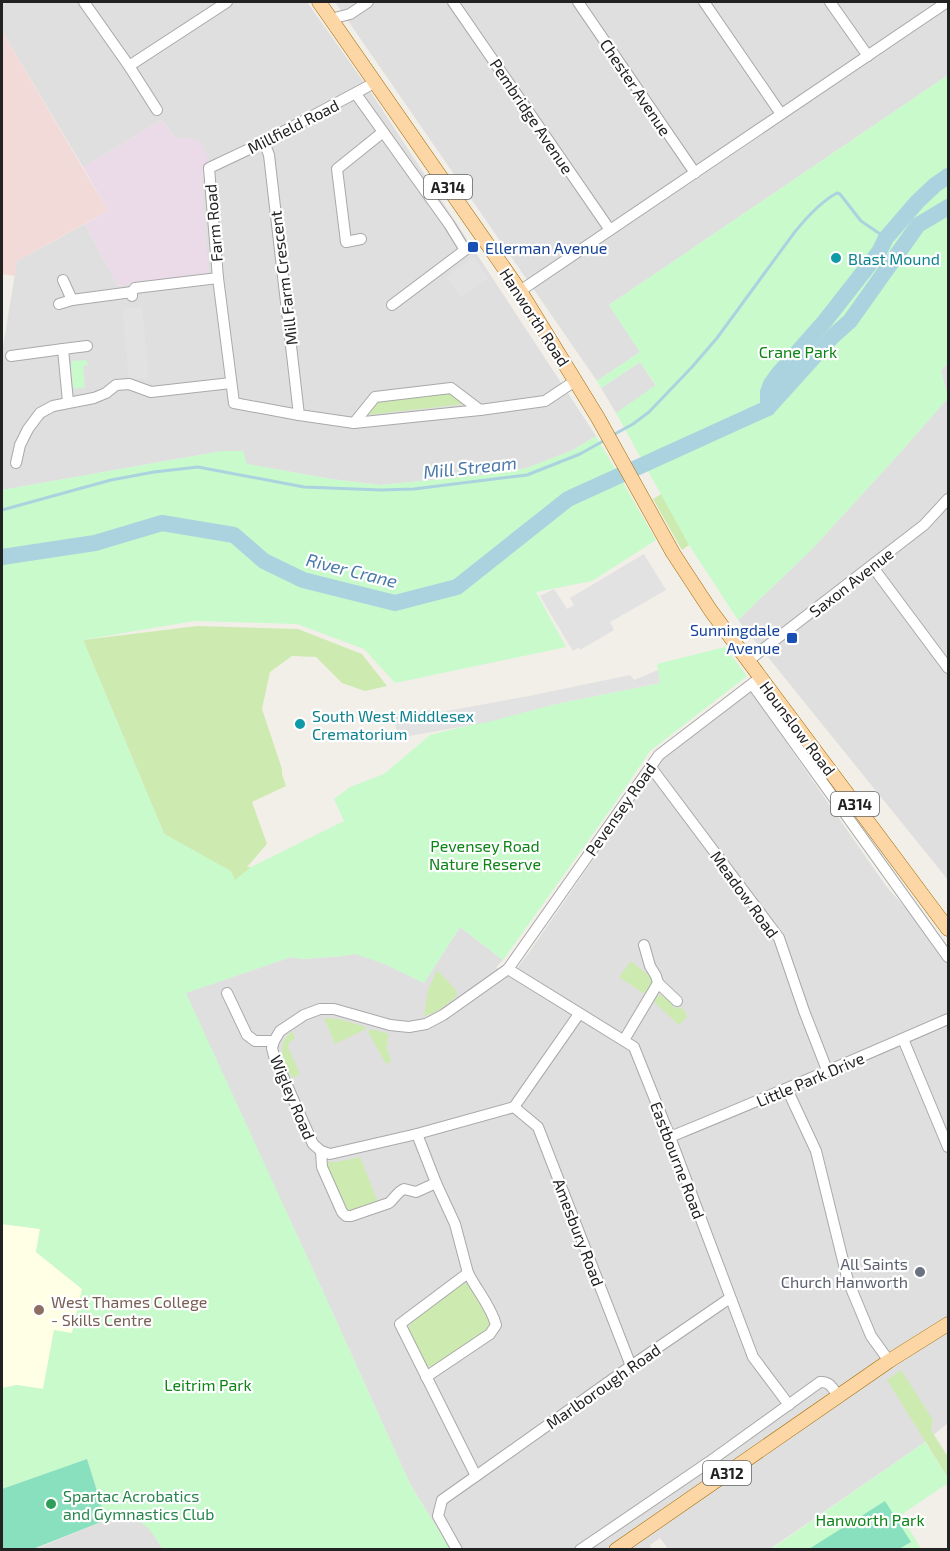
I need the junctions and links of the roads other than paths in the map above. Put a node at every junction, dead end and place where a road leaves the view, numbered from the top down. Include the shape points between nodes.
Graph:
1 (84, 2) edge
2 (227, 2) edge
3 (320, 2) edge
4 (368, 2) edge
5 (453, 2) edge
6 (578, 2) edge
7 (704, 2) edge
8 (830, 2) edge
9 (947, 2) edge
10 (350, 14) junction
11 (331, 19) junction
12 (341, 33) junction
13 (868, 56) junction
14 (129, 66) junction
15 (376, 82) junction
16 (356, 94) junction
17 (158, 110) dead end
18 (781, 114) junction
19 (383, 132) junction
20 (264, 142) junction
21 (208, 168) joint
22 (695, 173) junction
23 (610, 230) junction
24 (361, 240) dead end
25 (219, 278) junction
26 (63, 280) dead end
27 (520, 291) junction
28 (72, 300) junction
29 (59, 304) dead end
30 (392, 304) dead end
31 (87, 346) dead end
32 (63, 349) junction
33 (11, 356) dead end
34 (575, 381) junction
35 (231, 383) junction
36 (68, 402) junction
37 (480, 410) junction
38 (299, 415) junction
39 (354, 423) junction
40 (16, 463) dead end
41 (948, 499) edge
42 (673, 553) joint
43 (872, 566) junction
44 (749, 660) junction
45 (948, 668) edge
46 (757, 681) junction
47 (650, 766) junction
48 (948, 929) edge
49 (644, 945) dead end
50 (948, 957) edge
51 (508, 969) junction
52 (658, 983) junction
53 (227, 993) dead end
54 (677, 1001) dead end
55 (579, 1014) junction
56 (948, 1019) edge
57 (903, 1039) junction
58 (624, 1040) junction
59 (274, 1041) junction
60 (827, 1070) junction
61 (787, 1089) junction
62 (514, 1107) junction
63 (417, 1134) junction
64 (670, 1137) junction
65 (948, 1147) edge
66 (321, 1151) junction
67 (436, 1183) junction
68 (468, 1273) junction
69 (730, 1298) junction
70 (948, 1324) edge
71 (888, 1361) junction
72 (631, 1366) junction
73 (426, 1377) junction
74 (838, 1396) junction
75 (789, 1405) junction
76 (476, 1476) junction
77 (457, 1550) edge
78 (580, 1550) edge
79 (616, 1550) edge

1 - 14 street
2 - 14 street
3 - 11 main road, Hanworth Road / A314
4 - 10 street
5 - 23 street, Pembridge Avenue
6 - 22 street, Chester Avenue
7 - 18 street
8 - 13 street
9 - 13 street
10 - 11 street
10 - 12 street
11 - 12 main road, Hanworth Road / A314
12 - 15 main road, Hanworth Road / A314
13 - 18 street
14 - 17 street
15 - 16 street, Millfield Road
15 - 27 main road, Hanworth Road / A314
16 - 19 street
16 - 20 street, Millfield Road
18 - 22 street
19 - 24 street via 337,168 346,242
19 - 30 street via 465,250
20 - 21 street, Millfield Road
20 - 38 street, Mill Farm Crescent via 269,155
21 - 25 street, Farm Road
22 - 23 street
23 - 27 street
25 - 28 street, Farm Road
25 - 35 street, Farm Road
26 - 28 street
27 - 34 main road, Hanworth Road / A314
28 - 29 street, Farm Road
31 - 32 street
32 - 33 street
32 - 36 street
34 - 37 street via 545,401
34 - 42 main road, Hanworth Road / A314
35 - 36 street via 151,392 129,384 116,385 94,398
35 - 38 street, Farm Road via 234,403
36 - 40 street via 40,413 28,429
37 - 39 street
37 - 39 street via 451,388 375,397
38 - 39 street
41 - 43 street, Saxon Avenue via 924,525
42 - 44 main road, Hounslow Road / A314
43 - 44 street, Saxon Avenue
43 - 45 street
44 - 46 main road, Hounslow Road / A314
46 - 47 street, Pevensey Road via 700,722
46 - 48 main road, Hounslow Road / A314
46 - 50 street
47 - 51 street, Pevensey Road
47 - 60 street, Meadow Road via 779,938
49 - 52 street
51 - 55 street, Eastbourne Road
51 - 59 street, Wigley Road via 426,1024 390,1025 334,1009 320,1009 286,1025
52 - 54 street
52 - 58 street
53 - 59 street, Wigley Road via 247,1035 255,1041
55 - 58 street, Eastbourne Road
55 - 62 street
56 - 57 street, Little Park Drive
57 - 60 street, Little Park Drive
57 - 65 street
58 - 64 street, Eastbourne Road via 634,1047
59 - 66 street, Wigley Road via 274,1056 313,1144
60 - 61 street, Little Park Drive
61 - 64 street, Little Park Drive
61 - 71 street via 816,1151 858,1309
62 - 63 street, Wigley Road
62 - 72 street, Amesbury Road via 538,1127
63 - 66 street, Wigley Road via 330,1154
63 - 67 street
64 - 69 street, Eastbourne Road
66 - 67 street, Wigley Road via 322,1167 346,1216 389,1203 405,1189 416,1192
67 - 68 street via 455,1224
68 - 73 street via 493,1313 496,1325 490,1334
68 - 73 street via 397,1320
69 - 72 street, Marlborough Road
69 - 75 street, Eastbourne Road via 753,1357
70 - 71 main road, A312
71 - 74 main road, A312
72 - 76 street, Marlborough Road
73 - 76 street
74 - 75 street via 829,1384 820,1382
74 - 79 main road, A312
75 - 78 street
76 - 77 street via 441,1500 438,1516

